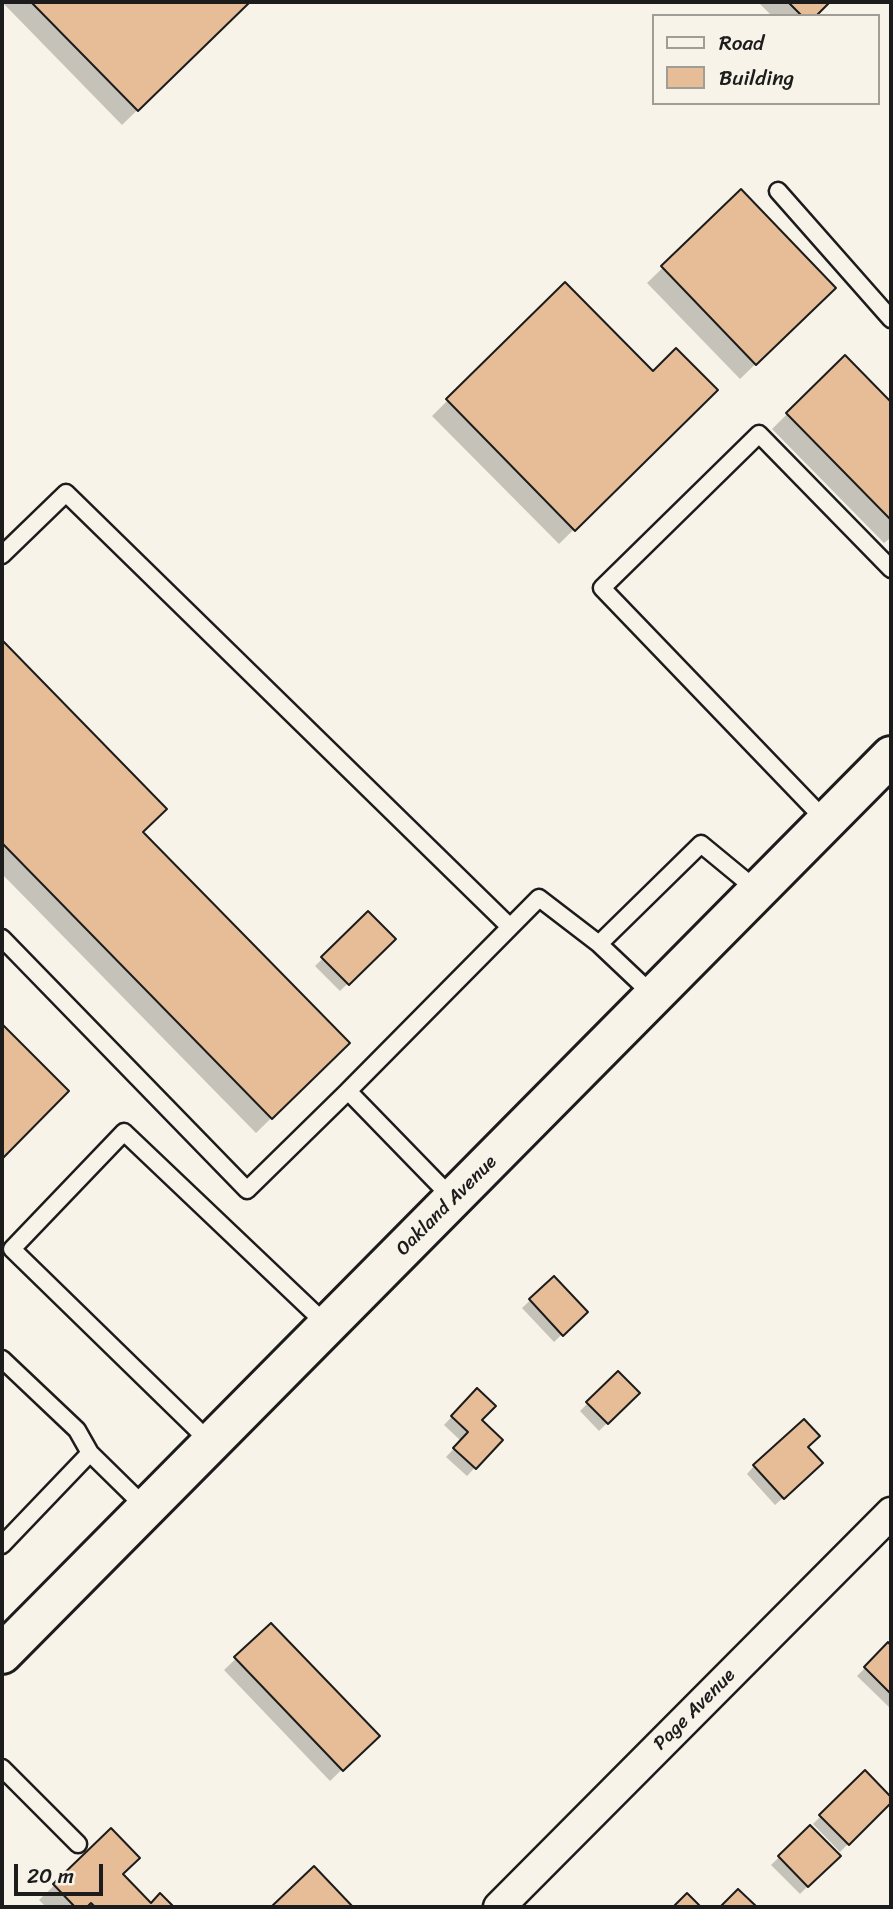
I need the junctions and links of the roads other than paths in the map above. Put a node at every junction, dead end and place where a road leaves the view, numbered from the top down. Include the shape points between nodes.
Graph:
1 (778, 191) dead end
2 (891, 319) edge
3 (2, 555) edge
4 (891, 569) edge
5 (891, 756) edge
6 (827, 821) junction
7 (758, 891) junction
8 (510, 927) junction
9 (2, 938) edge
10 (599, 944) junction
11 (654, 996) junction
12 (348, 1091) junction
13 (453, 1199) junction
14 (7, 1244) edge
15 (328, 1326) junction
16 (2, 1359) edge
17 (211, 1444) junction
18 (90, 1453) junction
19 (147, 1509) junction
20 (891, 1513) edge
21 (2, 1545) edge
22 (5, 1645) edge
23 (2, 1768) edge
24 (78, 1844) dead end
25 (499, 1907) edge

1 - 2 lane
3 - 8 lane via 66,493
4 - 6 lane via 759,434 602,588
5 - 6 street, Oakland Avenue
6 - 7 street, Oakland Avenue
7 - 10 lane via 701,844
7 - 11 street, Oakland Avenue
8 - 10 lane via 539,898
8 - 12 lane
9 - 12 lane via 247,1190
10 - 11 lane
11 - 13 street, Oakland Avenue
12 - 13 lane
13 - 15 street, Oakland Avenue
14 - 15 lane via 124,1132
14 - 17 lane
15 - 17 street, Oakland Avenue
16 - 18 lane via 77,1430
17 - 19 street, Oakland Avenue
18 - 19 lane
18 - 21 lane
19 - 22 street, Oakland Avenue
20 - 25 street, Page Avenue
23 - 24 lane

